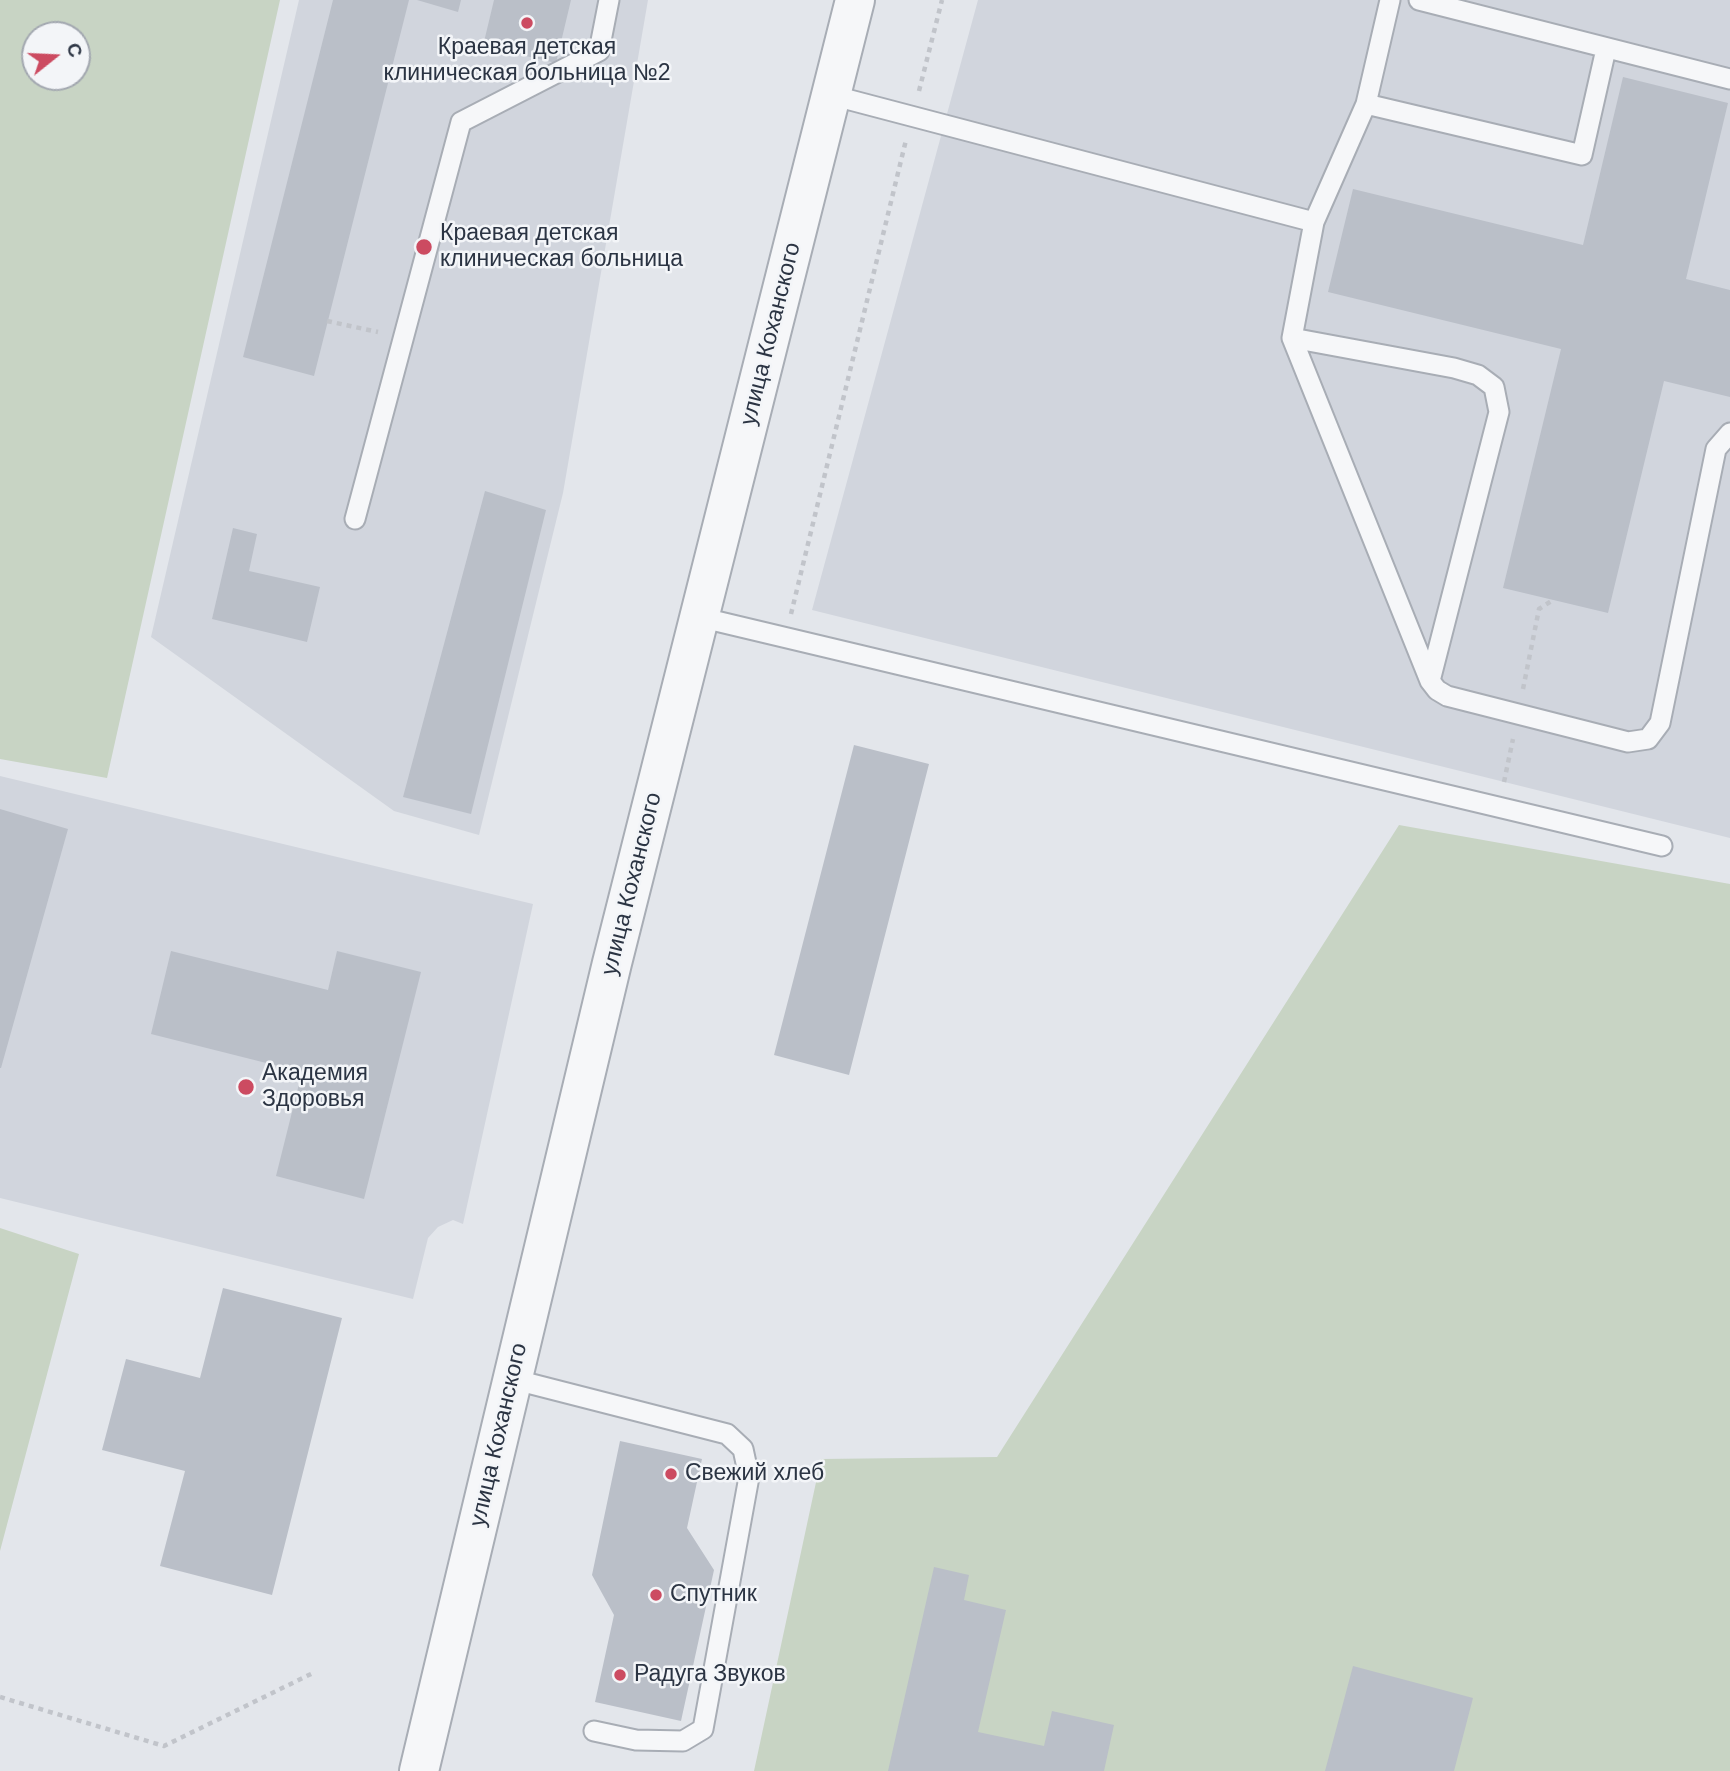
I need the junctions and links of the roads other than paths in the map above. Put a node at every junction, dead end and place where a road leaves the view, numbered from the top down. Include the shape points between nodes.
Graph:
1 (609, 0) edge
2 (855, 0) edge
3 (1390, 0) edge
4 (1419, 0) edge
5 (1606, 49) junction
6 (1730, 79) edge
7 (831, 95) junction
8 (1366, 104) junction
9 (1314, 222) junction
10 (1292, 338) junction
11 (1730, 433) edge
12 (355, 519) dead end
13 (699, 617) junction
14 (1430, 681) junction
15 (1662, 846) dead end
16 (512, 1380) junction
17 (594, 1731) dead end
18 (419, 1771) edge

1 - 12 lane via 599,51 461,122
2 - 7 street, улица Коханского
3 - 8 lane
4 - 5 lane
5 - 6 lane
5 - 8 lane via 1582,155
7 - 9 lane
7 - 13 street, улица Коханского
8 - 9 lane
9 - 10 lane
10 - 14 lane
10 - 14 lane via 1454,368 1494,387 1499,412
11 - 14 lane via 1716,449 1660,723 1648,739 1628,743 1447,696
13 - 15 lane
13 - 16 street, улица Коханского
16 - 17 lane via 727,1433 743,1449 749,1477 703,1729 683,1741 636,1740
16 - 18 street, улица Коханского

